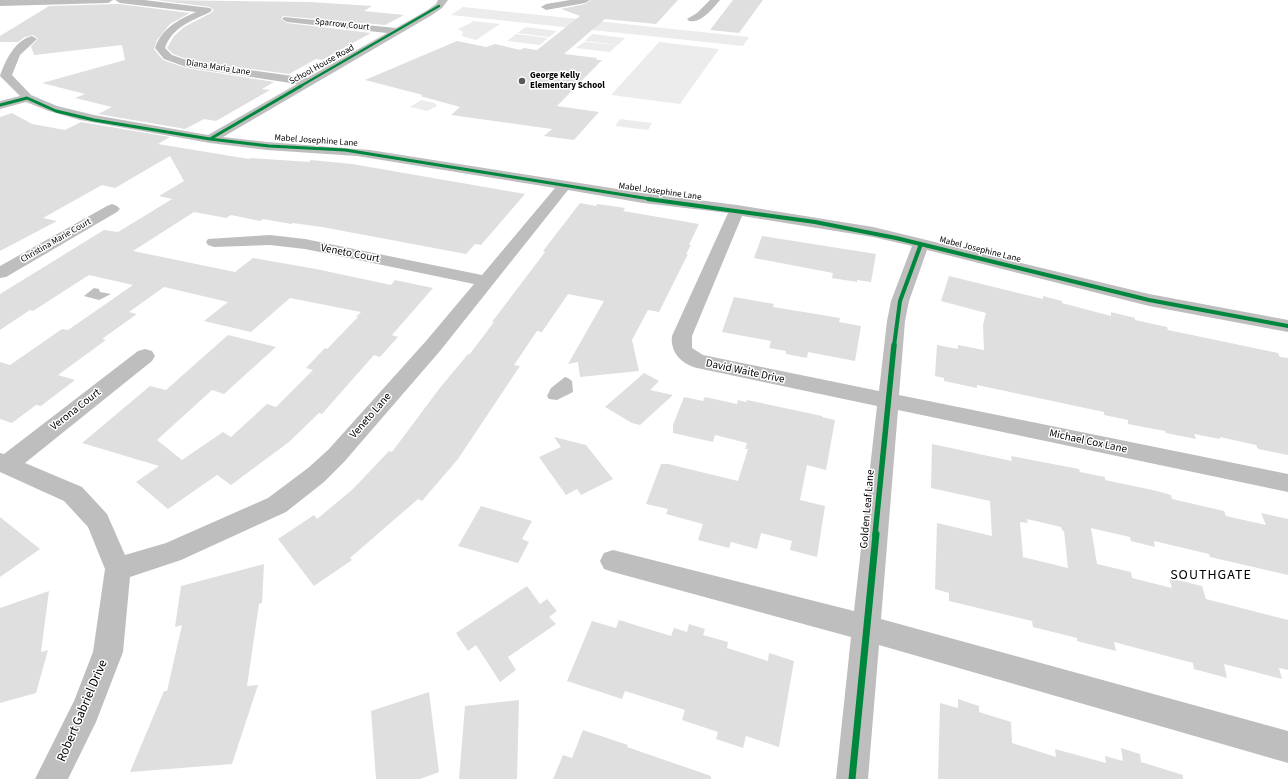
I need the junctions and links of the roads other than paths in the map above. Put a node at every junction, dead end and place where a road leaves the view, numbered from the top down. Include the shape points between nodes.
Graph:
1 (108, 0) edge
2 (120, 0) edge
3 (443, 0) edge
4 (585, 0) edge
5 (715, 0) edge
6 (0, 3) edge
7 (546, 7) dead end
8 (287, 19) dead end
9 (692, 19) dead end
10 (397, 31) junction
11 (32, 39) dead end
12 (308, 82) junction
13 (27, 98) junction
14 (0, 105) edge
15 (210, 139) junction
16 (565, 185) junction
17 (112, 209) dead end
18 (737, 210) junction
19 (214, 242) dead end
20 (921, 244) junction
21 (0, 273) edge
22 (486, 281) junction
23 (1288, 326) edge
24 (145, 356) dead end
25 (889, 402) junction
26 (4, 463) edge
27 (1288, 483) edge
28 (613, 561) dead end
29 (118, 569) junction
30 (867, 628) junction
31 (1288, 747) edge
32 (51, 779) edge
33 (852, 779) edge

1 - 6 street
2 - 12 street, Diana Maria Lane via 207,10 172,28 162,39 160,48 168,57 190,65
3 - 10 street, School House Road via 439,6
4 - 7 street
5 - 9 street via 700,15
8 - 10 street, Sparrow Court
10 - 12 street, School House Road
11 - 13 street via 16,53 9,64 6,76
12 - 15 street, School House Road
13 - 14 street
13 - 15 street, Mabel Josephine Lane via 56,111 87,118
15 - 16 street, Mabel Josephine Lane via 269,146 345,150
16 - 18 street, Mabel Josephine Lane
16 - 22 street, Veneto Lane
17 - 21 street, Christina Marie Court
18 - 20 street, Mabel Josephine Lane via 858,230
18 - 25 street, David Waite Drive via 682,336 682,349 697,361
19 - 22 street, Veneto Court via 270,240 305,244
20 - 23 street, Mabel Josephine Lane via 1149,300
20 - 25 street, Golden Leaf Lane via 900,300
22 - 29 street, Veneto Lane via 428,352 316,475 277,504 249,518 172,552
24 - 26 street, Verona Court
25 - 27 street, Michael Cox Lane
25 - 30 street, Golden Leaf Lane
26 - 29 street via 73,494 98,521
28 - 30 street
29 - 32 street, Robert Gabriel Drive via 108,652 85,711
30 - 31 street
30 - 33 street, Golden Leaf Lane

